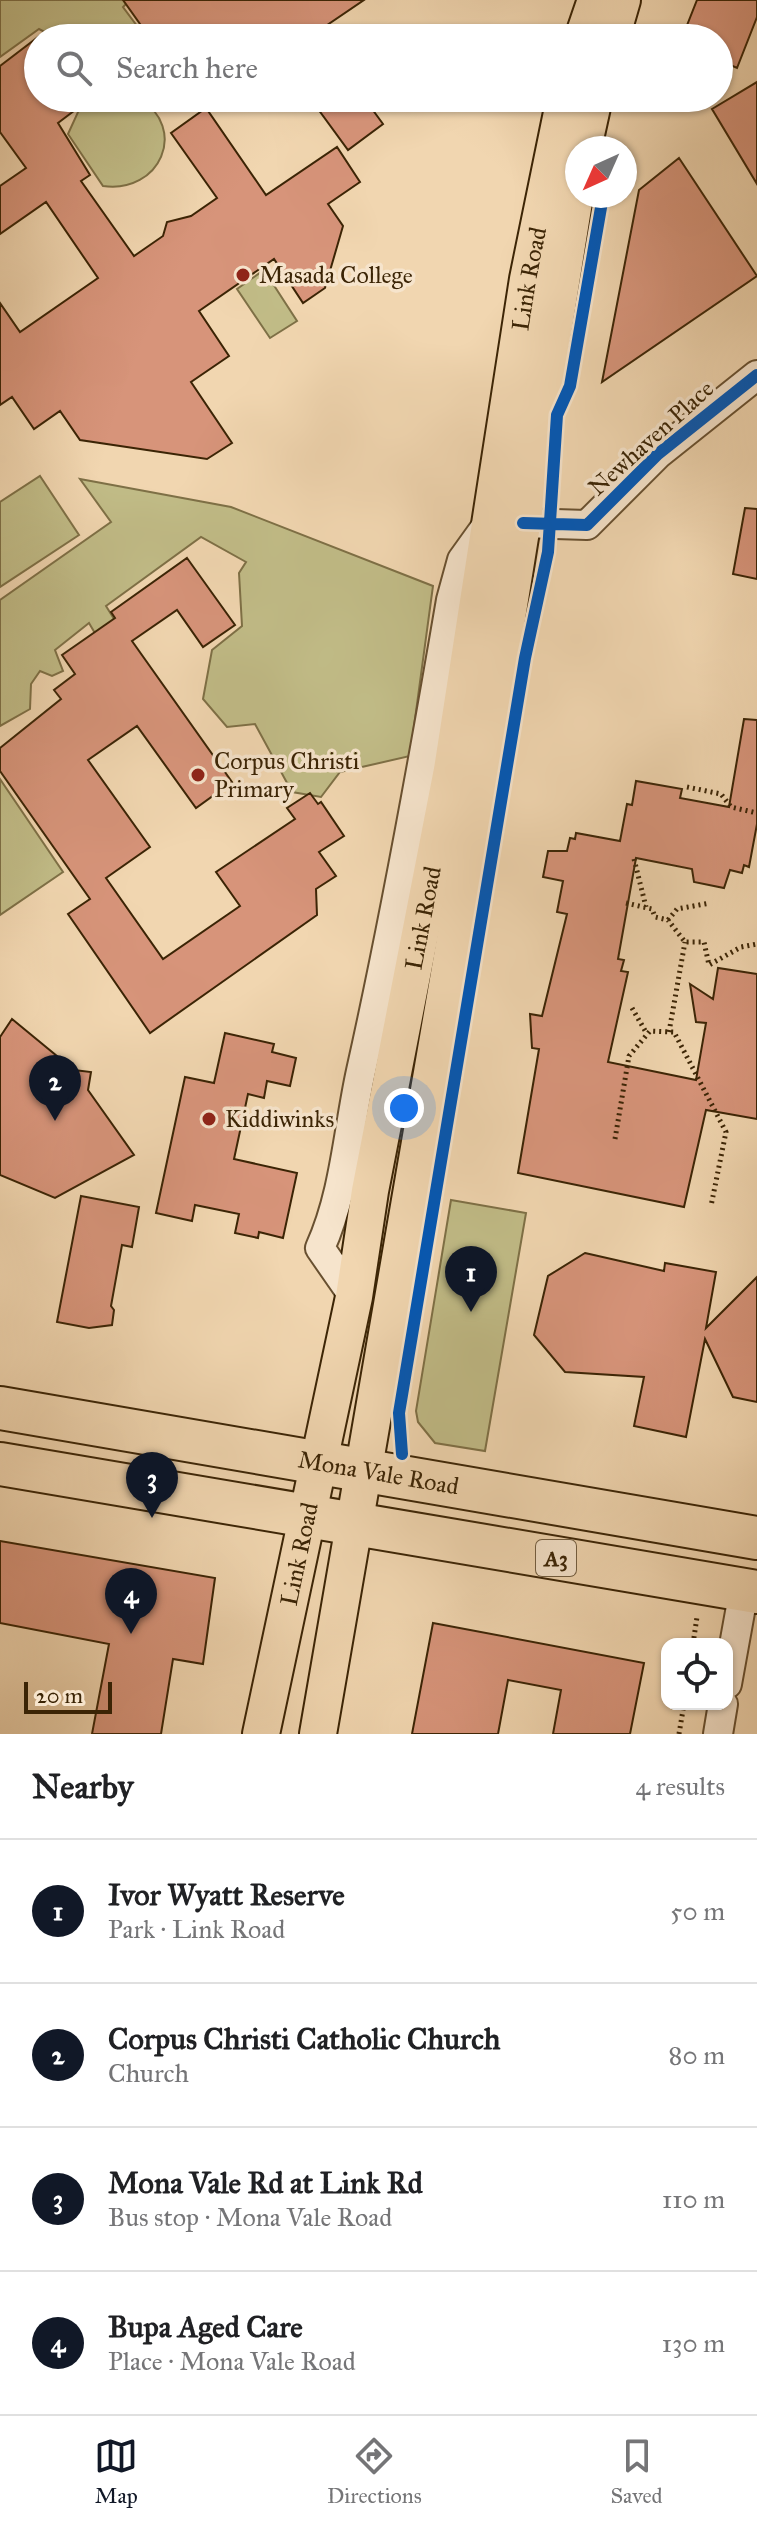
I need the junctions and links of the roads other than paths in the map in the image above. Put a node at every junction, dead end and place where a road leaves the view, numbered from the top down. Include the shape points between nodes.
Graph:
1 (596, 0) edge
2 (622, 0) edge
3 (588, 24) edge
4 (615, 24) edge
5 (562, 112) edge
6 (591, 112) edge
7 (586, 136) edge
8 (572, 208) edge
9 (757, 375) edge
10 (508, 521) junction
11 (0, 1408) edge
12 (319, 1463) junction
13 (0, 1464) edge
14 (364, 1469) junction
15 (308, 1516) junction
16 (354, 1524) junction
17 (757, 1538) edge
18 (751, 1591) edge
19 (733, 1661) edge
20 (722, 1710) edge
21 (261, 1734) edge
22 (318, 1734) edge
23 (718, 1734) edge

1 - 3 main road
2 - 4 main road
5 - 10 main road, Link Road via 528,279
6 - 7 main road
8 - 10 main road, Link Road
9 - 10 street, Newhaven Place via 658,454 587,525
10 - 12 main road, Link Road via 452,770
10 - 14 main road, Link Road
11 - 12 highway, Mona Vale Road / A3
12 - 14 highway, Mona Vale Road / A3
12 - 15 main road, Link Road
13 - 15 highway, A3
14 - 16 main road, Link Road
14 - 17 highway, Mona Vale Road / A3
15 - 16 highway, A3
15 - 21 main road, Link Road
16 - 18 highway, A3
16 - 22 main road, Link Road
18 - 19 street
20 - 23 street

